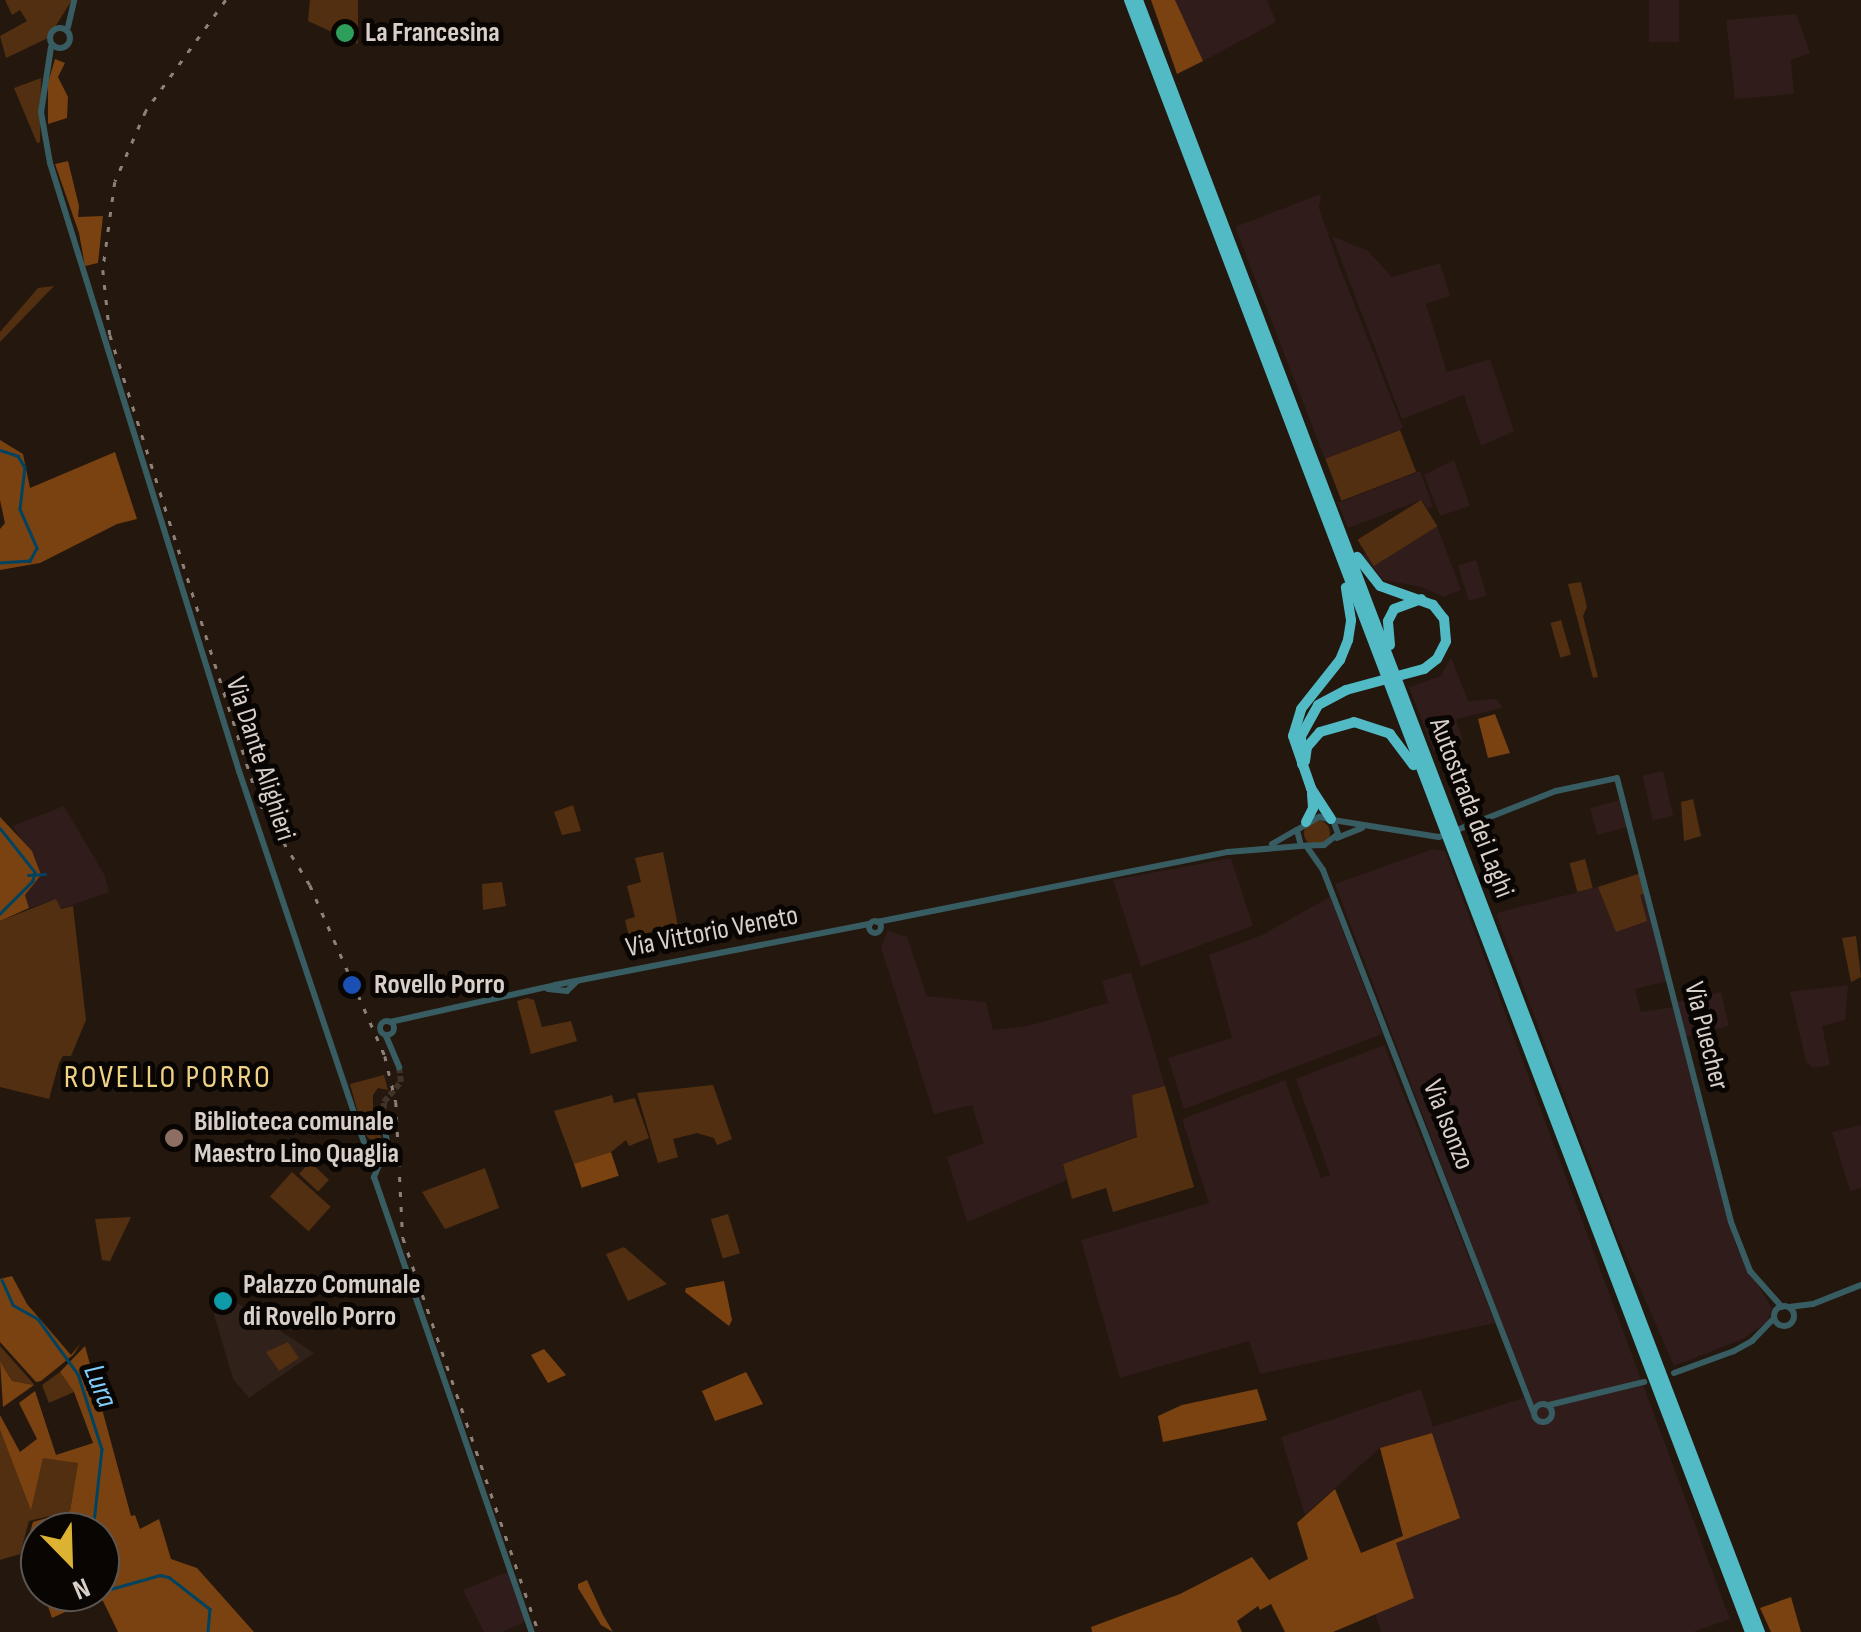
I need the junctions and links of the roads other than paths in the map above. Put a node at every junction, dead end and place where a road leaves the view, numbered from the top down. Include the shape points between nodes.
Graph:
1 (1129, 0) edge
2 (1138, 0) edge
3 (73, 4) edge
4 (64, 28) junction
5 (51, 47) junction
6 (60, 49) junction
7 (46, 66) junction
8 (1291, 400) junction
9 (1306, 466) junction
10 (1428, 600) junction
11 (1304, 768) junction
12 (1437, 783) junction
13 (1310, 788) junction
14 (1442, 819) junction
15 (1332, 820) junction
16 (1301, 826) junction
17 (1365, 827) junction
18 (1333, 841) junction
19 (1270, 845) junction
20 (1304, 847) junction
21 (1453, 847) junction
22 (1323, 870) junction
23 (400, 1067) tunnel mouth
24 (383, 1118) tunnel mouth
25 (375, 1157) junction
26 (1861, 1285) edge
27 (1768, 1297) junction
28 (1813, 1304) junction
29 (1786, 1307) junction
30 (1774, 1316) junction
31 (1794, 1318) junction
32 (1780, 1326) junction
33 (1763, 1331) junction
34 (1674, 1373) dead end
35 (1644, 1382) dead end
36 (1527, 1399) junction
37 (1547, 1408) junction
38 (1534, 1412) junction
39 (532, 1632) edge
40 (1750, 1632) edge
41 (1760, 1632) edge

1 - 9 highway, Autostrada dei Laghi
2 - 8 highway, Autostrada dei Laghi
3 - 4 street
4 - 5 street, Via Dante Alighieri
4 - 6 street via 70,35
5 - 6 street
5 - 7 street, Via Dante Alighieri
6 - 7 street
7 - 25 street, Via Dante Alighieri via 45,138 120,398 359,1132
8 - 10 highway via 1360,566 1380,586
8 - 12 highway, Autostrada dei Laghi
9 - 11 highway via 1351,620 1340,660 1296,722 1294,746
9 - 14 highway, Autostrada dei Laghi
10 - 11 highway via 1444,619 1446,641 1437,660 1318,706 1301,736
10 - 12 highway via 1398,605 1388,634
11 - 13 highway
11 - 14 highway via 1320,732 1370,724 1396,739
12 - 14 highway, Autostrada dei Laghi
13 - 15 highway
13 - 16 highway via 1313,808
14 - 21 highway
15 - 16 street
15 - 17 street
15 - 18 street via 1339,830
16 - 19 street
16 - 20 street
17 - 18 street
17 - 27 street, Via Puecher via 1439,837 1551,792 1617,778 1731,1222 1743,1258
18 - 20 street
18 - 22 street
19 - 20 street
19 - 23 street, Via Vittorio Veneto via 572,984 562,980 554,988 402,1019 390,1029
20 - 22 street, Via Isonzo
21 - 40 highway, Autostrada dei Laghi
21 - 41 highway, Autostrada dei Laghi
22 - 36 street, Via Isonzo
24 - 25 street via 387,1144
25 - 39 street via 374,1177
26 - 28 street
27 - 29 street, Via Puecher
27 - 30 street, Via Puecher
28 - 29 street
28 - 31 street
29 - 30 street
29 - 31 street
30 - 32 street, Via Puecher
30 - 33 street
31 - 32 street
32 - 33 street
33 - 34 street via 1734,1351
35 - 37 street
36 - 37 street
36 - 38 street, Via Isonzo
37 - 38 street
37 - 38 street via 1540,1422

